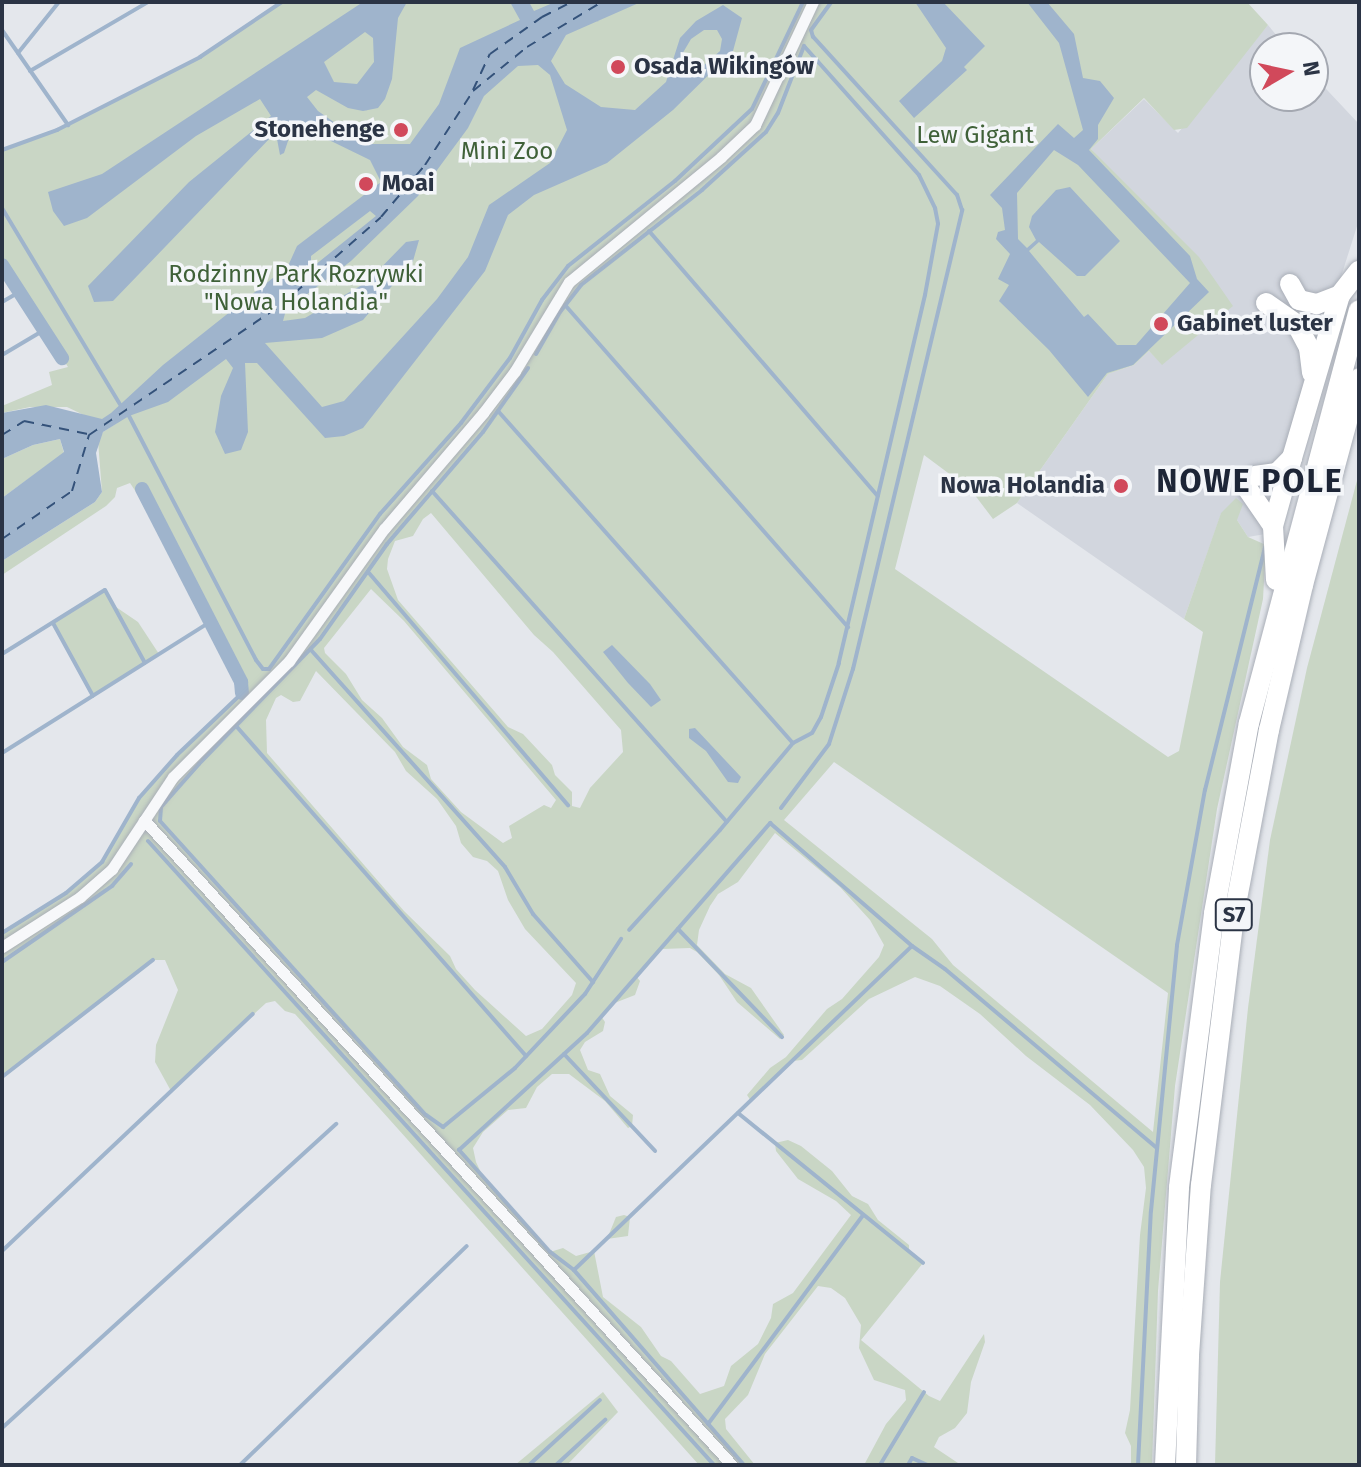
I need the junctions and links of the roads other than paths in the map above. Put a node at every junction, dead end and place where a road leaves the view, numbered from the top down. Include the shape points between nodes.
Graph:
1 (813, 2) edge
2 (1359, 271) edge
3 (1290, 284) dead end
4 (1340, 295) junction
5 (1266, 303) dead end
6 (1359, 310) edge
7 (1359, 378) edge
8 (1312, 385) junction
9 (1292, 458) junction
10 (1273, 526) junction
11 (1274, 620) junction
12 (144, 820) junction
13 (2, 947) edge
14 (732, 1465) edge
15 (1165, 1465) edge
16 (1186, 1465) edge

1 - 12 street via 755,125 569,282 515,371 384,529 307,639 173,777
2 - 4 highway
3 - 4 highway via 1307,304
4 - 8 highway
5 - 8 highway via 1288,316 1305,337
6 - 11 highway, S7
7 - 16 highway, S7 via 1269,730 1234,915 1198,1228
8 - 9 highway
9 - 10 highway
9 - 10 highway via 1277,473 1251,482
10 - 11 highway
11 - 15 highway, S7 via 1230,823 1196,1041 1175,1243
12 - 13 street via 107,875
12 - 14 street

